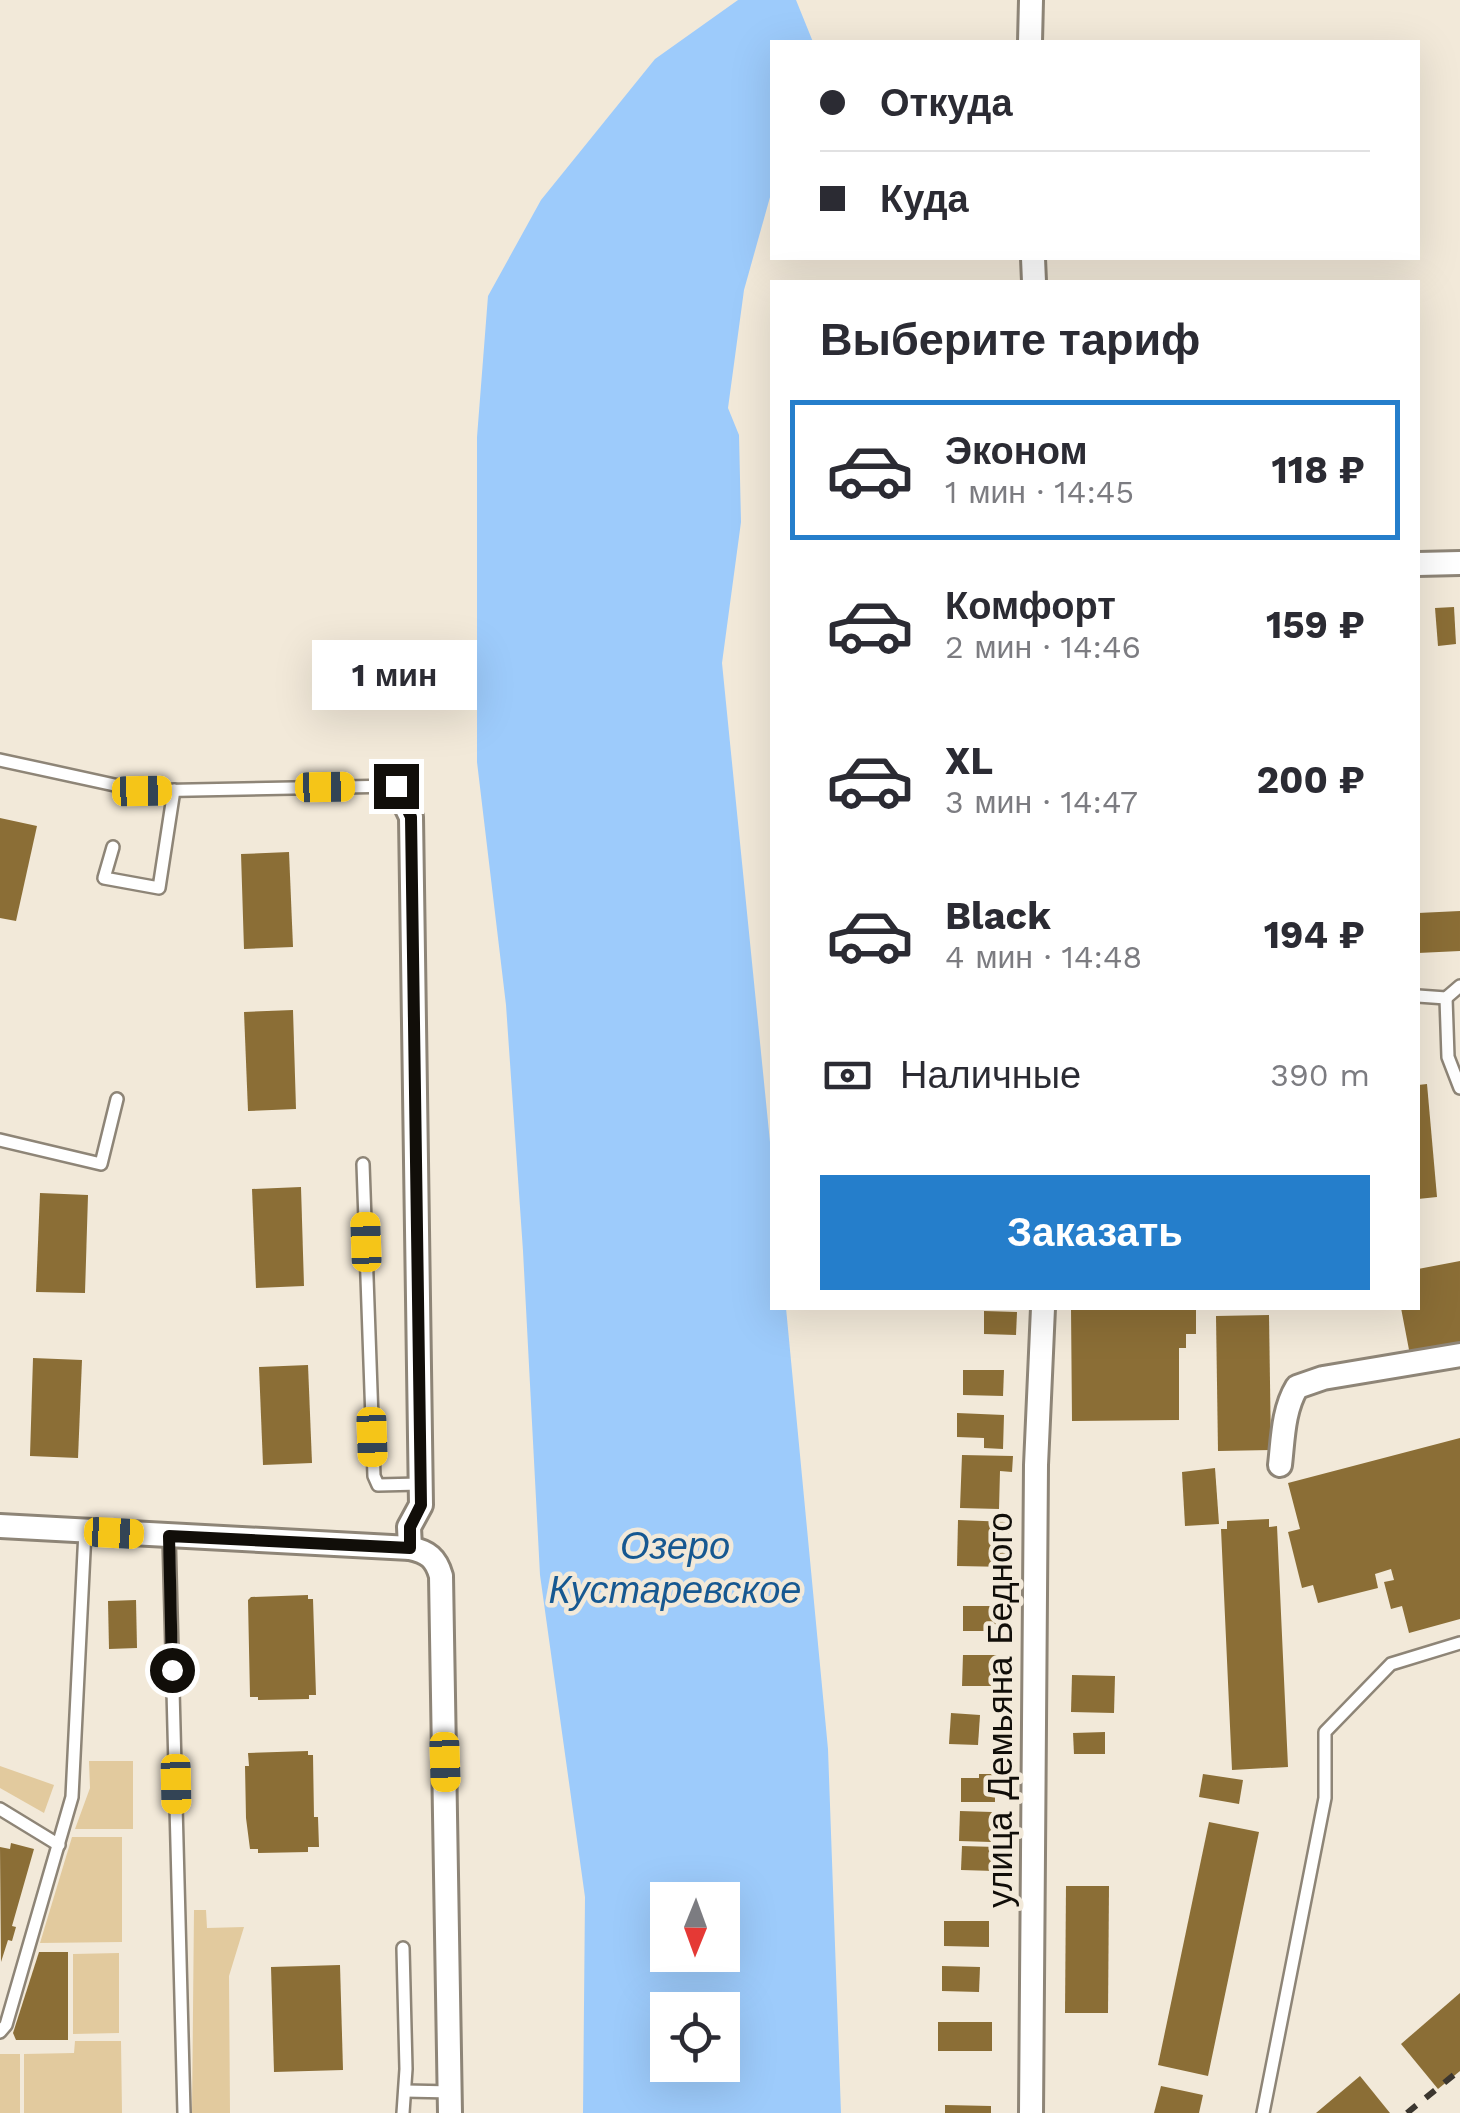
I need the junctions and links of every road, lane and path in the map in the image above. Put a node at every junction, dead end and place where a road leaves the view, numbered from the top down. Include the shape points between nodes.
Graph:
1 (1030, 0) edge
2 (1030, 40) edge
3 (1460, 562) edge
4 (1420, 564) edge
5 (0, 760) edge
6 (396, 786) joint
7 (174, 790) junction
8 (113, 847) dead end
9 (1460, 986) edge
10 (1420, 996) edge
11 (1446, 998) junction
12 (1460, 1088) edge
13 (117, 1098) dead end
14 (0, 1140) edge
15 (363, 1164) dead end
16 (1042, 1310) edge
17 (1460, 1355) edge
18 (1280, 1465) dead end
19 (420, 1484) junction
20 (0, 1526) edge
21 (85, 1532) junction
22 (169, 1536) junction
23 (410, 1548) junction
24 (1460, 1643) edge
25 (0, 1808) edge
26 (58, 1845) junction
27 (403, 1948) dead end
28 (0, 2032) edge
29 (405, 2091) junction
30 (451, 2102) edge
31 (184, 2113) edge
32 (403, 2113) edge
33 (1031, 2113) edge
34 (1263, 2113) edge

1 - 2 street
3 - 4 street
5 - 7 lane via 142,791
6 - 7 lane
6 - 19 street via 411,817
7 - 8 lane via 159,888 104,878
9 - 11 lane
10 - 11 lane
11 - 12 lane via 1448,1057
13 - 14 lane via 102,1164
15 - 19 lane via 374,1476 378,1485
16 - 33 street, улица Демьяна Бедного
17 - 18 street via 1297,1387
19 - 23 street
20 - 21 street
21 - 22 street
21 - 26 lane via 73,1787
22 - 23 street
22 - 31 lane
23 - 30 street via 432,1558 441,1576
24 - 34 lane via 1391,1664 1324,1732 1325,1798
25 - 26 lane
26 - 28 lane
27 - 29 lane
29 - 30 lane
29 - 32 lane

